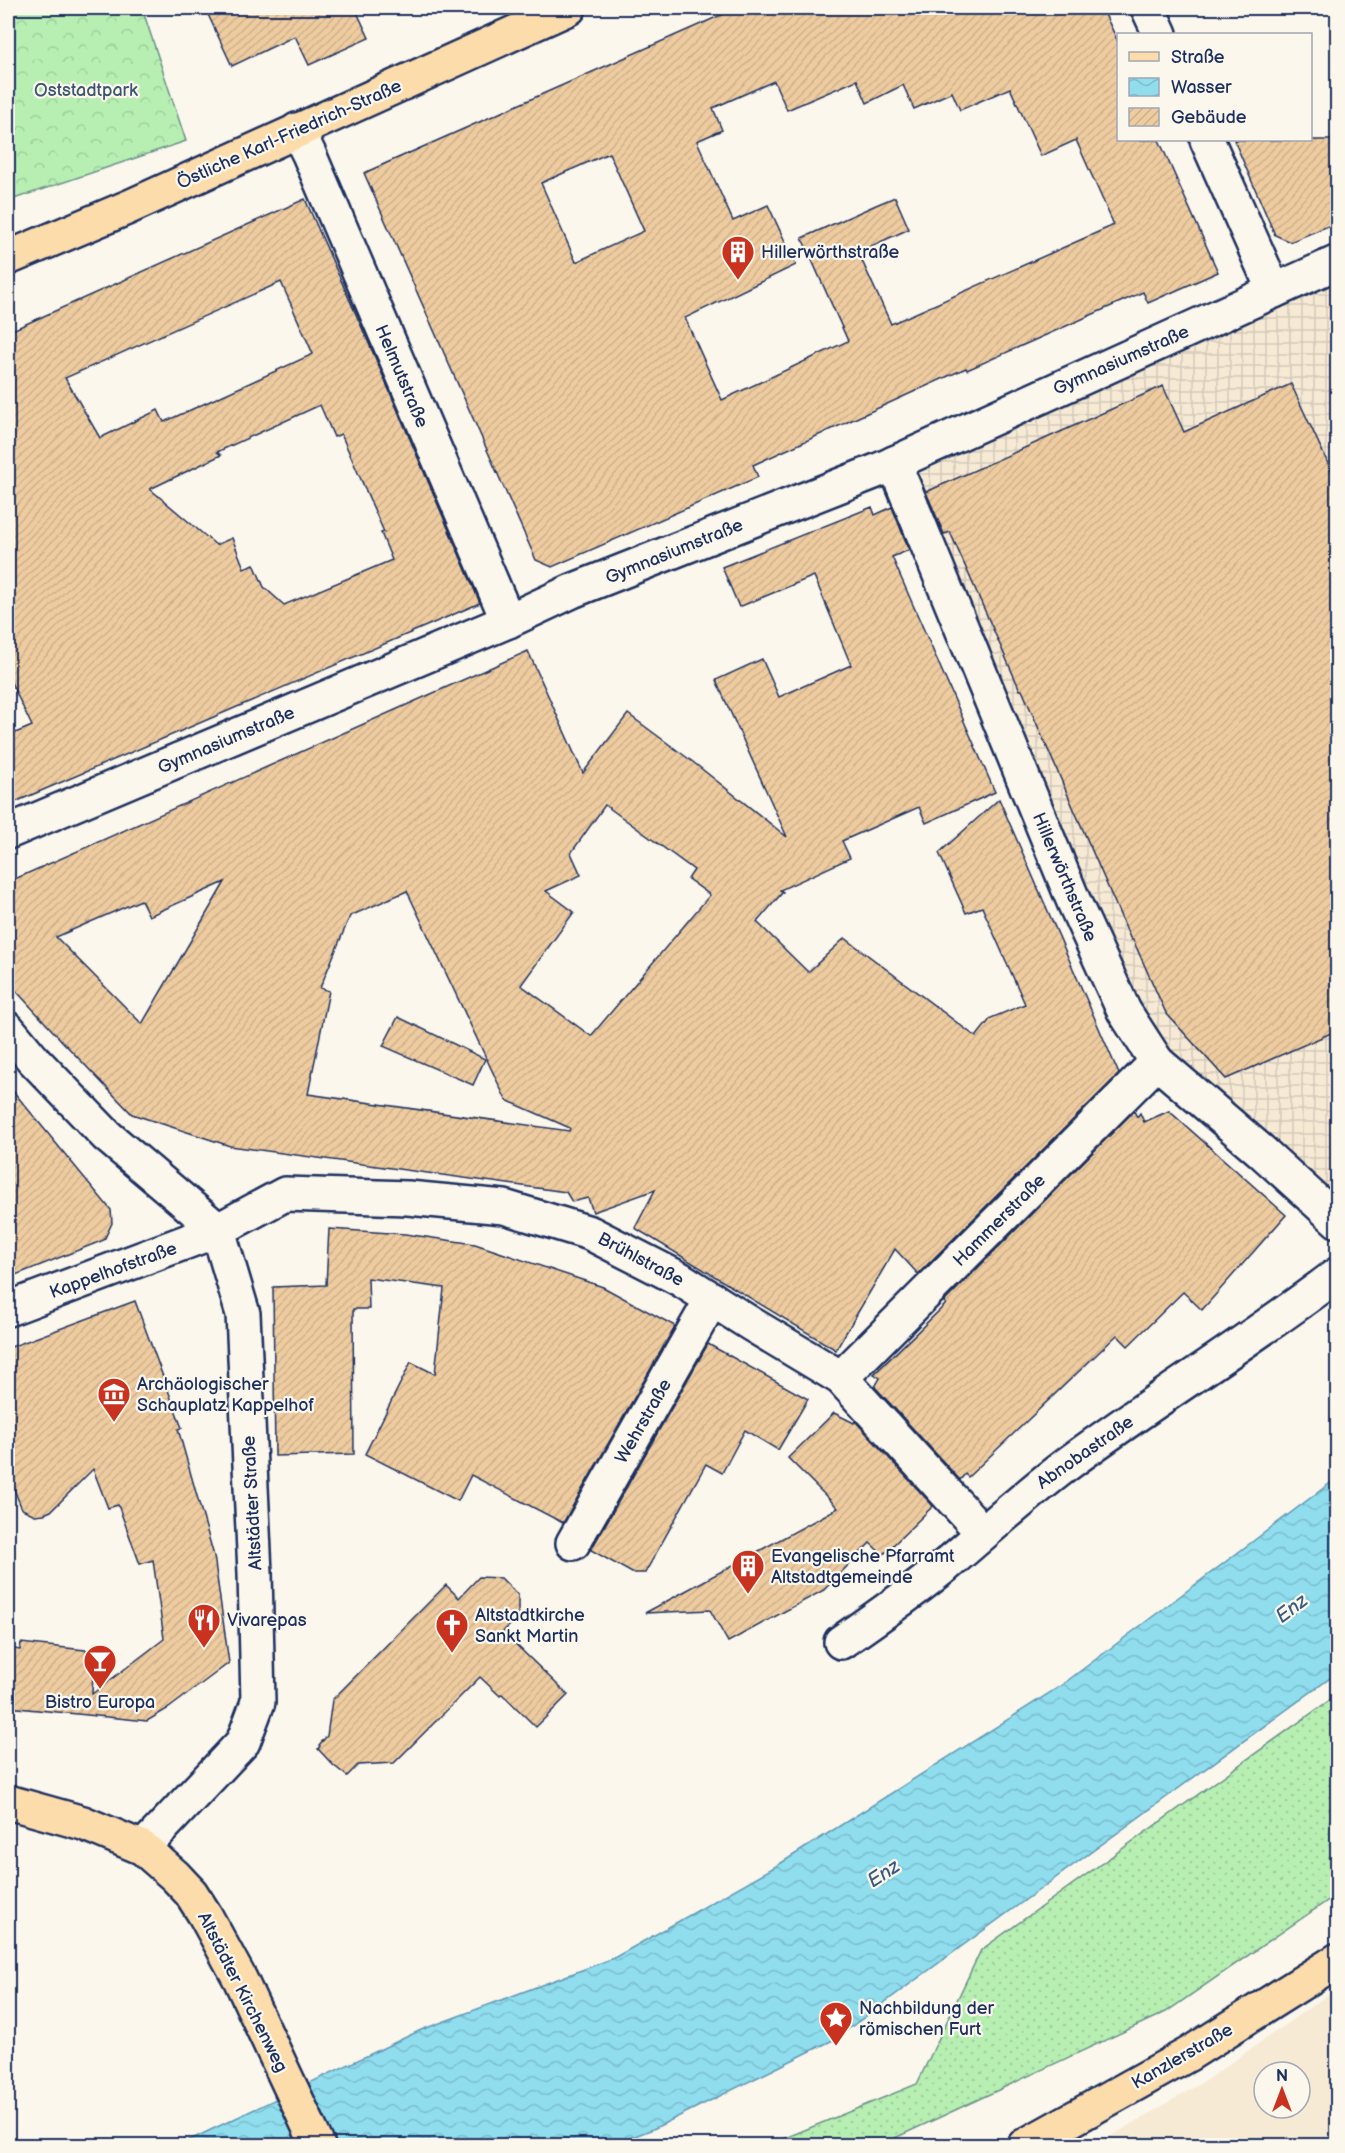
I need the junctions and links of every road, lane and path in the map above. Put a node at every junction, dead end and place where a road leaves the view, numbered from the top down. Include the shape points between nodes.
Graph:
1 (569, 8) edge
2 (1149, 8) edge
3 (1160, 33) edge
4 (297, 130) junction
5 (1207, 141) edge
6 (8, 258) edge
7 (1338, 262) edge
8 (1274, 291) junction
9 (894, 463) junction
10 (508, 621) junction
11 (8, 832) edge
12 (8, 1029) edge
13 (1157, 1062) junction
14 (1338, 1221) edge
15 (218, 1230) junction
16 (1338, 1274) edge
17 (712, 1299) junction
18 (8, 1309) edge
19 (841, 1378) junction
20 (980, 1536) junction
21 (573, 1543) dead end
22 (841, 1642) dead end
23 (8, 1802) edge
24 (143, 1848) junction
25 (1338, 1960) edge
26 (318, 2145) edge
27 (1024, 2145) edge

1 - 4 main road, Östliche Karl-Friedrich-Straße
2 - 3 street
4 - 6 main road, Östliche Karl-Friedrich-Straße
4 - 10 street, Helmutstraße
5 - 8 street
7 - 8 street, Gymnasiumstraße
8 - 9 street, Gymnasiumstraße
9 - 10 street, Gymnasiumstraße via 572,591
9 - 13 street, Hillerwörthstraße via 1074,902 1124,1011
10 - 11 street, Gymnasiumstraße
12 - 15 street via 107,1136
13 - 14 street, Hillerwörthstraße
13 - 19 street, Hammerstraße
15 - 17 street, Brühlstraße via 285,1194 408,1198 504,1207 590,1233
15 - 18 street, Kappelhofstraße
15 - 24 street, Altstädter Straße via 243,1314 258,1702 243,1742
16 - 20 street, Abnobastraße via 1080,1454
17 - 19 street, Brühlstraße
17 - 21 street, Wehrstraße
19 - 20 street, Brühlstraße via 973,1522
20 - 22 street, Abnobastraße via 900,1602
23 - 24 main road, Altstädter Kirchenweg via 83,1823
24 - 26 main road, Altstädter Kirchenweg via 191,1893 205,1915 243,1985
25 - 27 main road, Kanzlerstraße via 1189,2054

